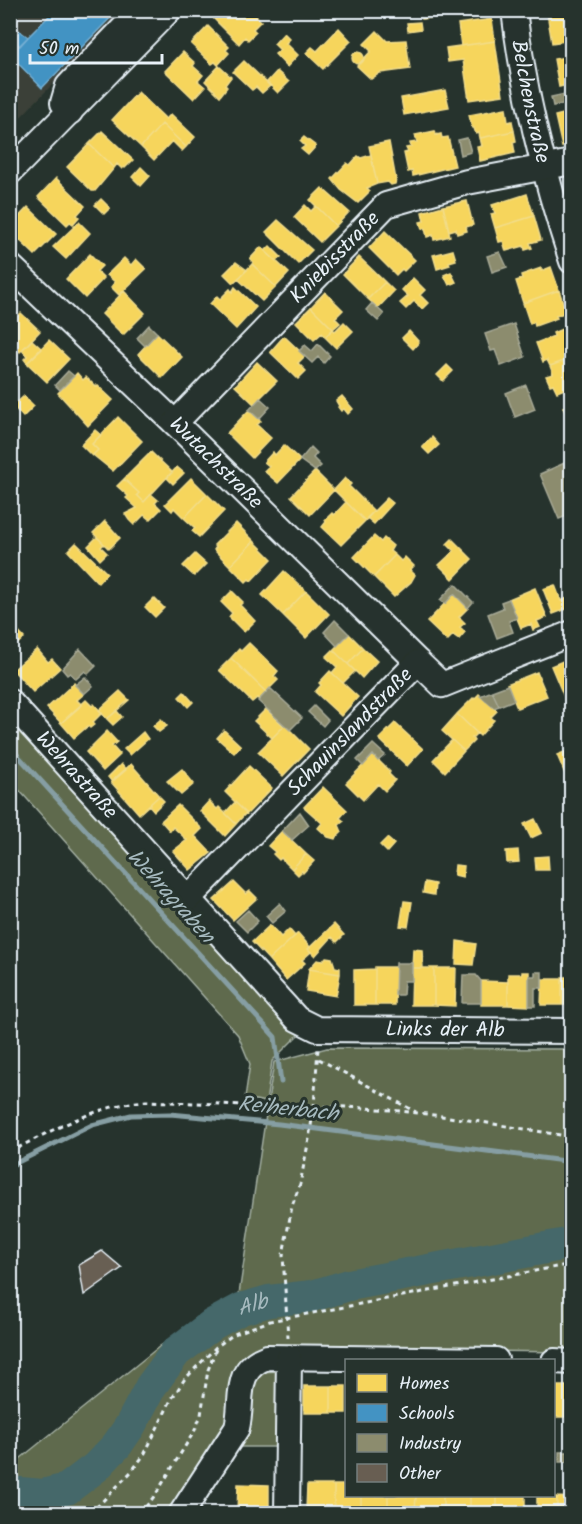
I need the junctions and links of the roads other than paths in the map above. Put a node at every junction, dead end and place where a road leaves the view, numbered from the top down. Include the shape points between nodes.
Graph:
1 (141, 10) edge
2 (169, 10) edge
3 (514, 10) edge
4 (70, 112) junction
5 (572, 162) edge
6 (543, 168) junction
7 (10, 172) edge
8 (572, 261) edge
9 (10, 266) edge
10 (175, 423) junction
11 (572, 633) edge
12 (418, 662) junction
13 (10, 702) edge
14 (188, 900) junction
15 (317, 1029) joint
16 (572, 1031) edge
17 (288, 1347) junction
18 (480, 1359) edge
19 (555, 1361) edge
20 (572, 1362) edge
21 (180, 1514) edge
22 (287, 1514) edge

1 - 4 street via 68,86 63,103
2 - 4 street
3 - 6 street, Belchenstraße
4 - 7 street
5 - 6 street, Kniebisstraße
6 - 8 street, Belchenstraße
6 - 10 street, Kniebisstraße via 467,182 386,205
9 - 10 street, Wutachstraße
10 - 12 street, Wutachstraße
11 - 12 street, Schauinslandstraße via 442,685
12 - 14 street, Schauinslandstraße
13 - 14 street, Wehrastraße
14 - 15 street, Wehrastraße via 297,1020
15 - 16 street, Links der Alb
17 - 18 street
17 - 21 street via 258,1361 243,1375 237,1428
17 - 22 street
19 - 20 street

